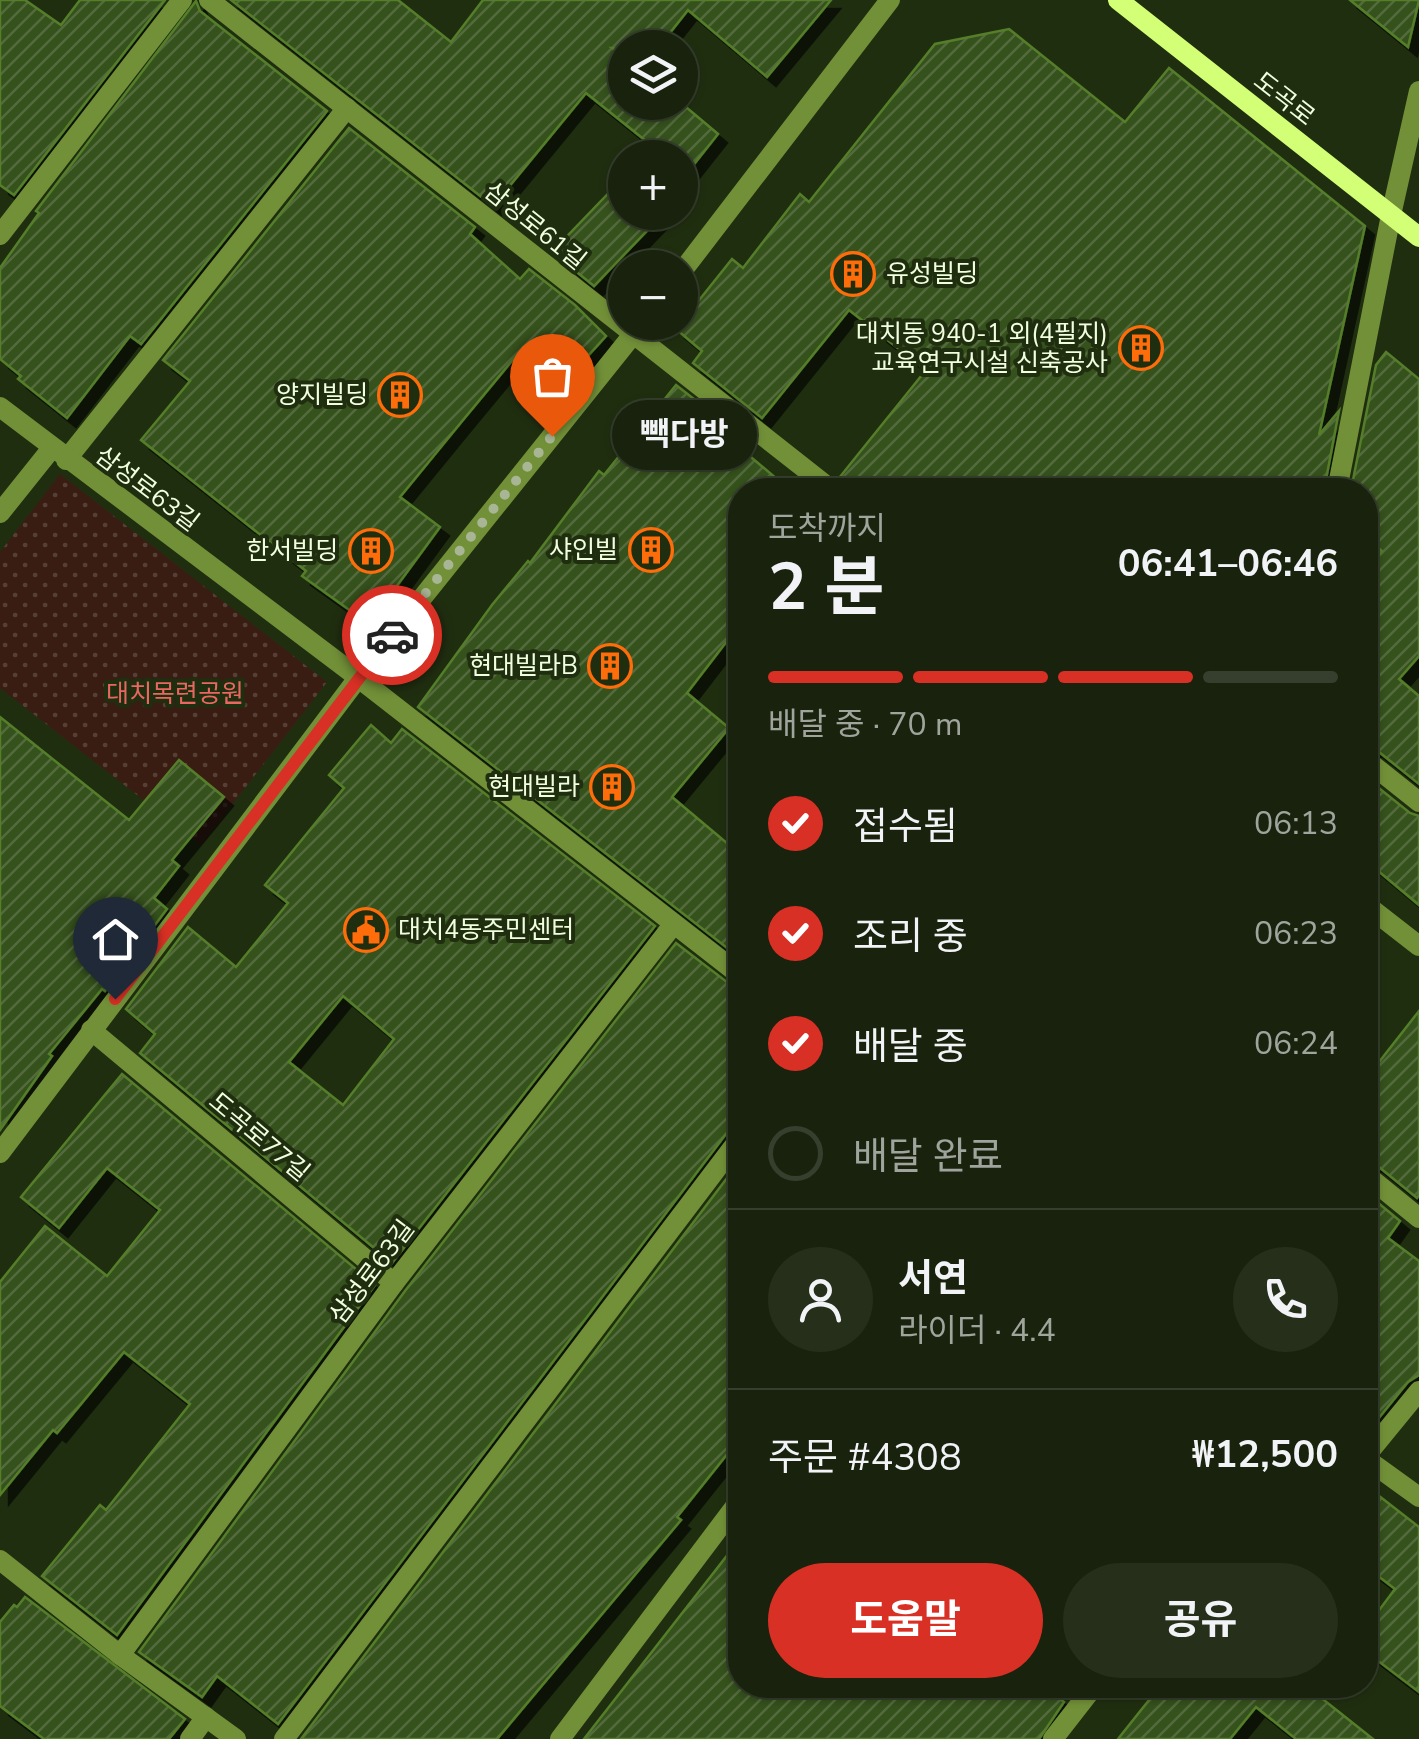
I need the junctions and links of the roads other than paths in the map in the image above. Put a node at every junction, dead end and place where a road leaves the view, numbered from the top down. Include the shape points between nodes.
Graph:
1 (182, 0) edge
2 (208, 0) edge
3 (890, 0) edge
4 (1118, 0) edge
5 (1419, 91) edge
6 (347, 108) junction
7 (1392, 215) junction
8 (0, 235) edge
9 (1419, 236) edge
10 (698, 251) edge
11 (608, 306) edge
12 (629, 340) edge
13 (651, 340) edge
14 (0, 407) edge
15 (59, 454) junction
16 (818, 478) edge
17 (1340, 478) edge
18 (0, 513) edge
19 (358, 678) junction
20 (1378, 769) edge
21 (1419, 802) edge
22 (1378, 914) edge
23 (672, 926) junction
24 (1419, 946) edge
25 (728, 966) edge
26 (92, 1030) junction
27 (0, 1153) edge
28 (728, 1154) edge
29 (1378, 1185) edge
30 (1419, 1218) edge
31 (394, 1283) junction
32 (1419, 1391) edge
33 (1378, 1441) edge
34 (1378, 1467) edge
35 (1419, 1497) edge
36 (728, 1516) edge
37 (2, 1564) edge
38 (120, 1655) junction
39 (1085, 1698) edge
40 (206, 1717) junction
41 (190, 1739) edge
42 (236, 1739) edge
43 (284, 1739) edge
44 (560, 1739) edge
45 (1053, 1739) edge

1 - 8 street
2 - 6 street, 삼성로61길
3 - 10 street
4 - 7 main road, 도곡로
5 - 7 street
6 - 11 street, 삼성로61길
6 - 15 street, 삼성로63길
7 - 9 main road, 도곡로
7 - 17 street
12 - 19 street
13 - 16 street, 삼성로61길
14 - 15 street, 삼성로63길
15 - 18 street, 삼성로63길
15 - 19 street, 삼성로63길
19 - 23 street, 삼성로63길
19 - 26 street
20 - 21 street
22 - 24 street
23 - 25 street, 삼성로63길
23 - 31 street, 삼성로63길
26 - 27 street
26 - 31 street, 도곡로77길
28 - 43 street
29 - 30 street
31 - 38 street, 삼성로63길
32 - 33 street
34 - 35 street
36 - 44 street
37 - 38 street
38 - 40 street
39 - 45 street
40 - 41 street
40 - 42 street

